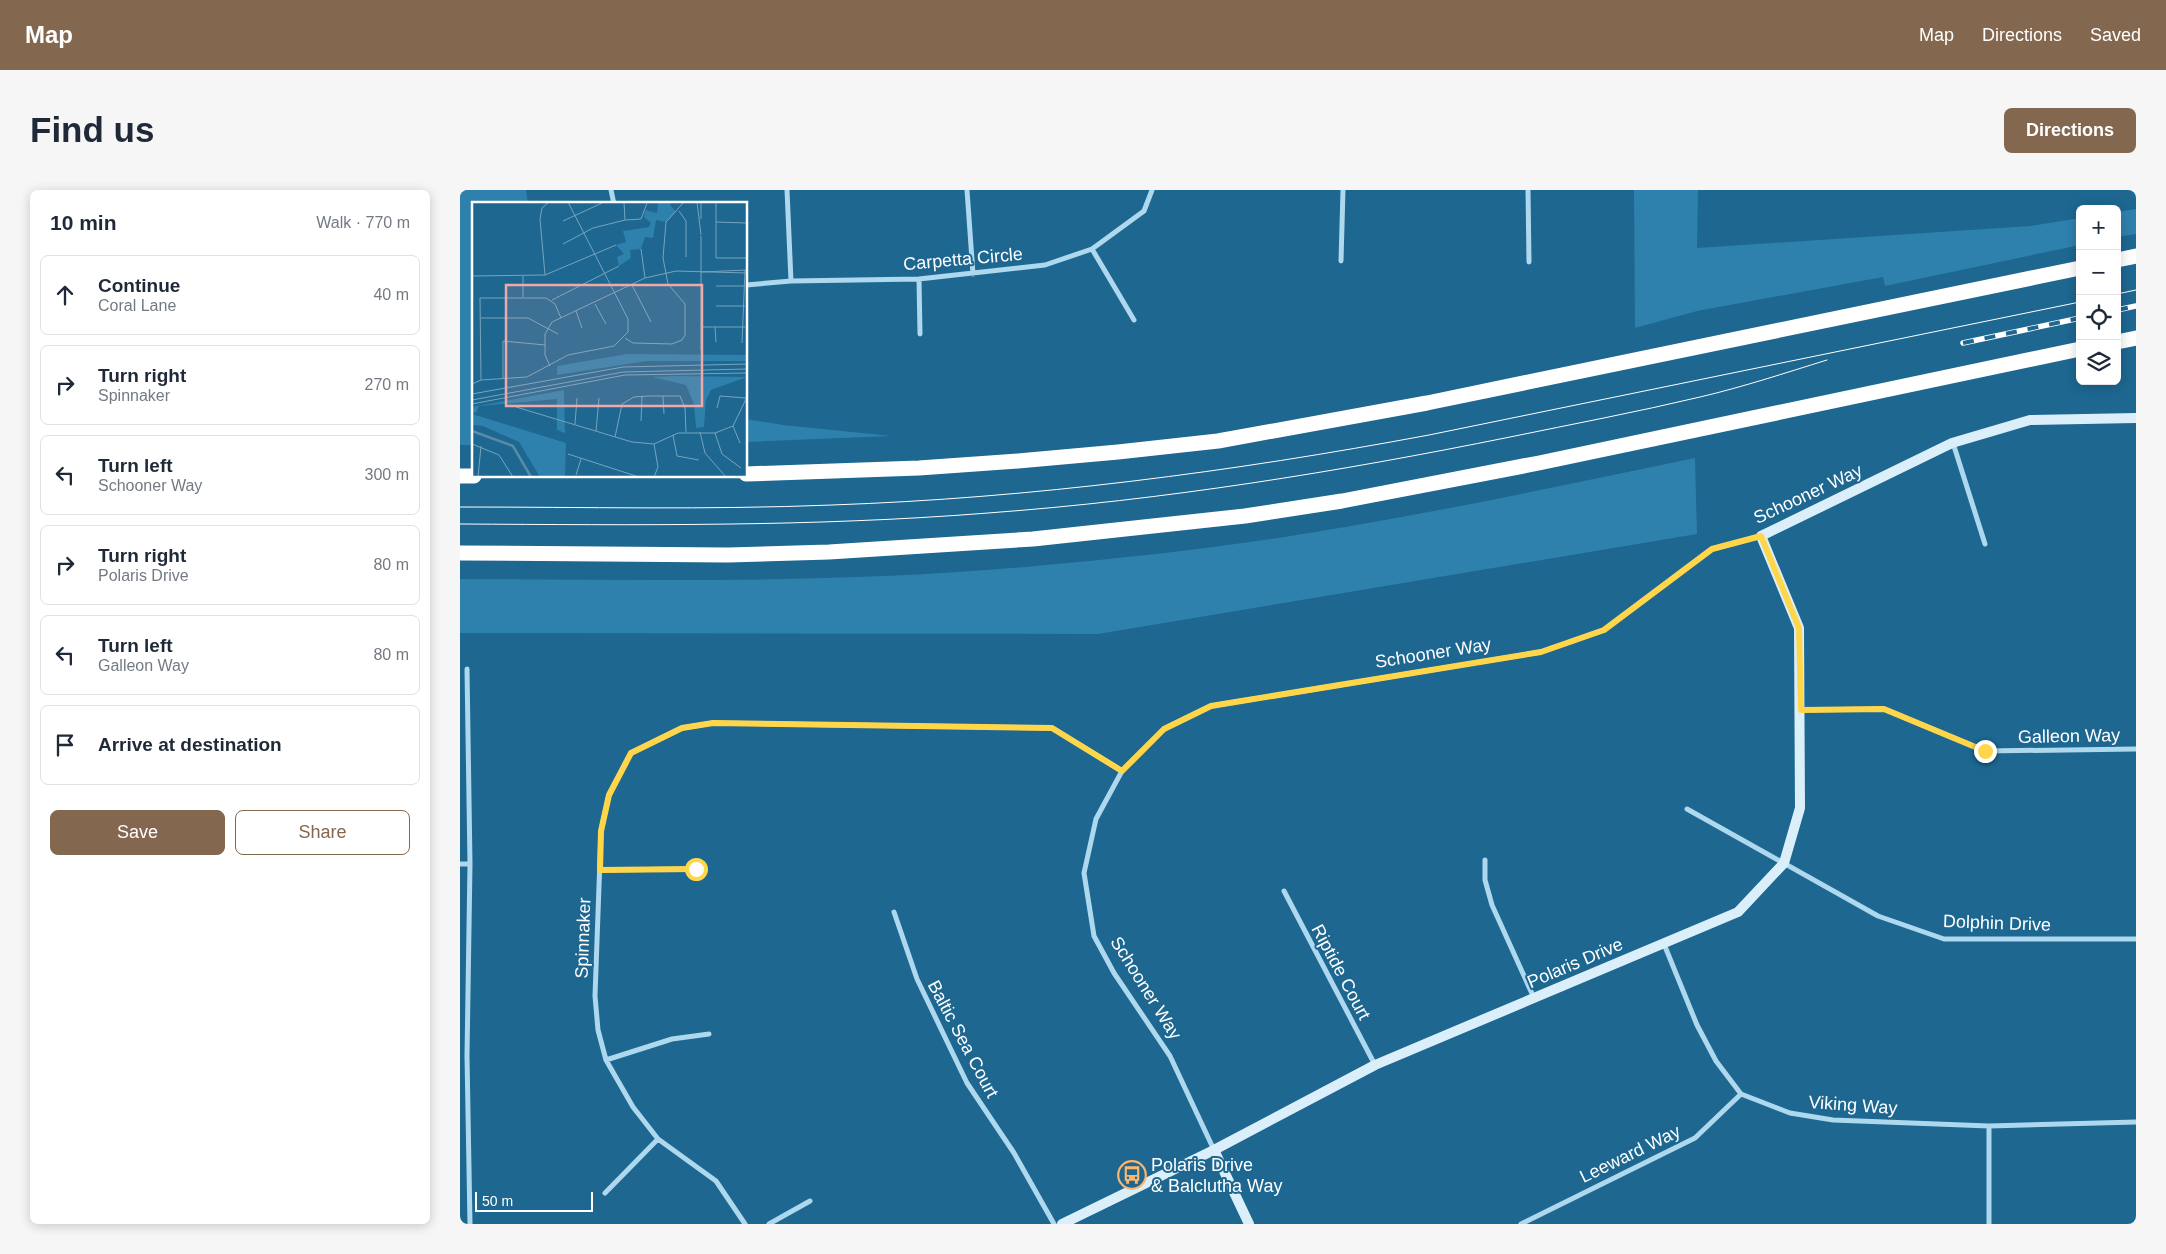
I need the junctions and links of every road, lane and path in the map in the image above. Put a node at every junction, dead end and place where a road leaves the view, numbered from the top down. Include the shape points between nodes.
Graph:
1 (787, 190) edge
2 (967, 190) edge
3 (1152, 190) edge
4 (1343, 190) edge
5 (1528, 190) edge
6 (1092, 249) junction
7 (2136, 256) edge
8 (2121, 259) edge
9 (1341, 262) dead end
10 (1529, 262) dead end
11 (2076, 269) edge
12 (973, 274) junction
13 (919, 279) junction
14 (791, 281) junction
15 (748, 285) edge
16 (1134, 320) dead end
17 (920, 334) dead end
18 (2136, 338) edge
19 (2121, 341) edge
20 (2076, 350) edge
21 (2136, 418) edge
22 (1952, 443) junction
23 (748, 474) edge
24 (1761, 536) junction
25 (1985, 544) dead end
26 (460, 553) edge
27 (467, 668) dead end
28 (1801, 710) junction
29 (2136, 749) edge
30 (1122, 771) junction
31 (1687, 809) dead end
32 (1485, 860) dead end
33 (1784, 863) junction
34 (460, 864) edge
35 (470, 864) junction
36 (696, 869) dead end
37 (600, 870) junction
38 (1284, 891) dead end
39 (894, 912) dead end
40 (2136, 939) edge
41 (1664, 944) junction
42 (1534, 998) junction
43 (709, 1034) dead end
44 (606, 1060) junction
45 (1375, 1065) junction
46 (1741, 1094) junction
47 (2136, 1122) edge
48 (1989, 1126) junction
49 (658, 1139) junction
50 (1214, 1150) junction
51 (605, 1193) dead end
52 (810, 1201) dead end
53 (470, 1224) edge
54 (745, 1224) edge
55 (768, 1224) edge
56 (1054, 1224) edge
57 (1062, 1224) edge
58 (1249, 1224) edge
59 (1521, 1224) edge
60 (1990, 1224) edge

1 - 14 street
2 - 12 street
3 - 6 street, Carpetta Circle via 1144,211
4 - 9 street
5 - 10 street
6 - 12 street, Carpetta Circle via 1045,265
6 - 16 street
7 - 8 highway
11 - 23 highway via 1427,403 1218,441 919,468
12 - 13 street, Carpetta Circle
13 - 14 street, Carpetta Circle
13 - 17 street
14 - 15 street, Carpetta Circle
18 - 19 highway
20 - 26 highway via 1539,463 1245,516 1033,539 829,552 728,555
21 - 22 street, Schooner Way via 2030,420
22 - 24 street, Schooner Way
22 - 25 street
24 - 28 street, Polaris Drive via 1799,628
24 - 30 street, Schooner Way via 1712,549 1604,630 1541,652 1211,706 1164,729
27 - 35 street
28 - 29 street, Galleon Way via 1884,709 1985,751
28 - 33 street, Polaris Drive via 1800,808
30 - 37 street, Spinnaker via 1052,728 713,723 682,728 631,753 609,795 601,831
30 - 50 street, Schooner Way via 1096,819 1084,873 1094,936 1114,974 1170,1056
31 - 33 street, Dolphin Drive
32 - 42 street via 1484,880 1492,905
33 - 40 street, Dolphin Drive via 1878,916 1944,939
33 - 41 street, Polaris Drive via 1738,912
34 - 35 street
35 - 53 street via 467,1056
36 - 37 street
37 - 44 street, Spinnaker via 595,996 598,1030
38 - 45 street, Riptide Court
39 - 56 street, Baltic Sea Court via 916,979 967,1083 1014,1153
41 - 42 street, Polaris Drive
41 - 46 street via 1697,1025 1712,1054
42 - 45 street, Polaris Drive
43 - 44 street via 672,1039
44 - 49 street, Spinnaker via 633,1107
45 - 50 street, Polaris Drive
46 - 48 street, Viking Way via 1790,1113 1833,1120
46 - 59 street, Leeward Way via 1694,1138
47 - 48 street, Viking Way
48 - 60 street
49 - 51 street
49 - 54 street, Spinnaker via 716,1181
50 - 57 street, Polaris Drive
50 - 58 street
52 - 55 street

